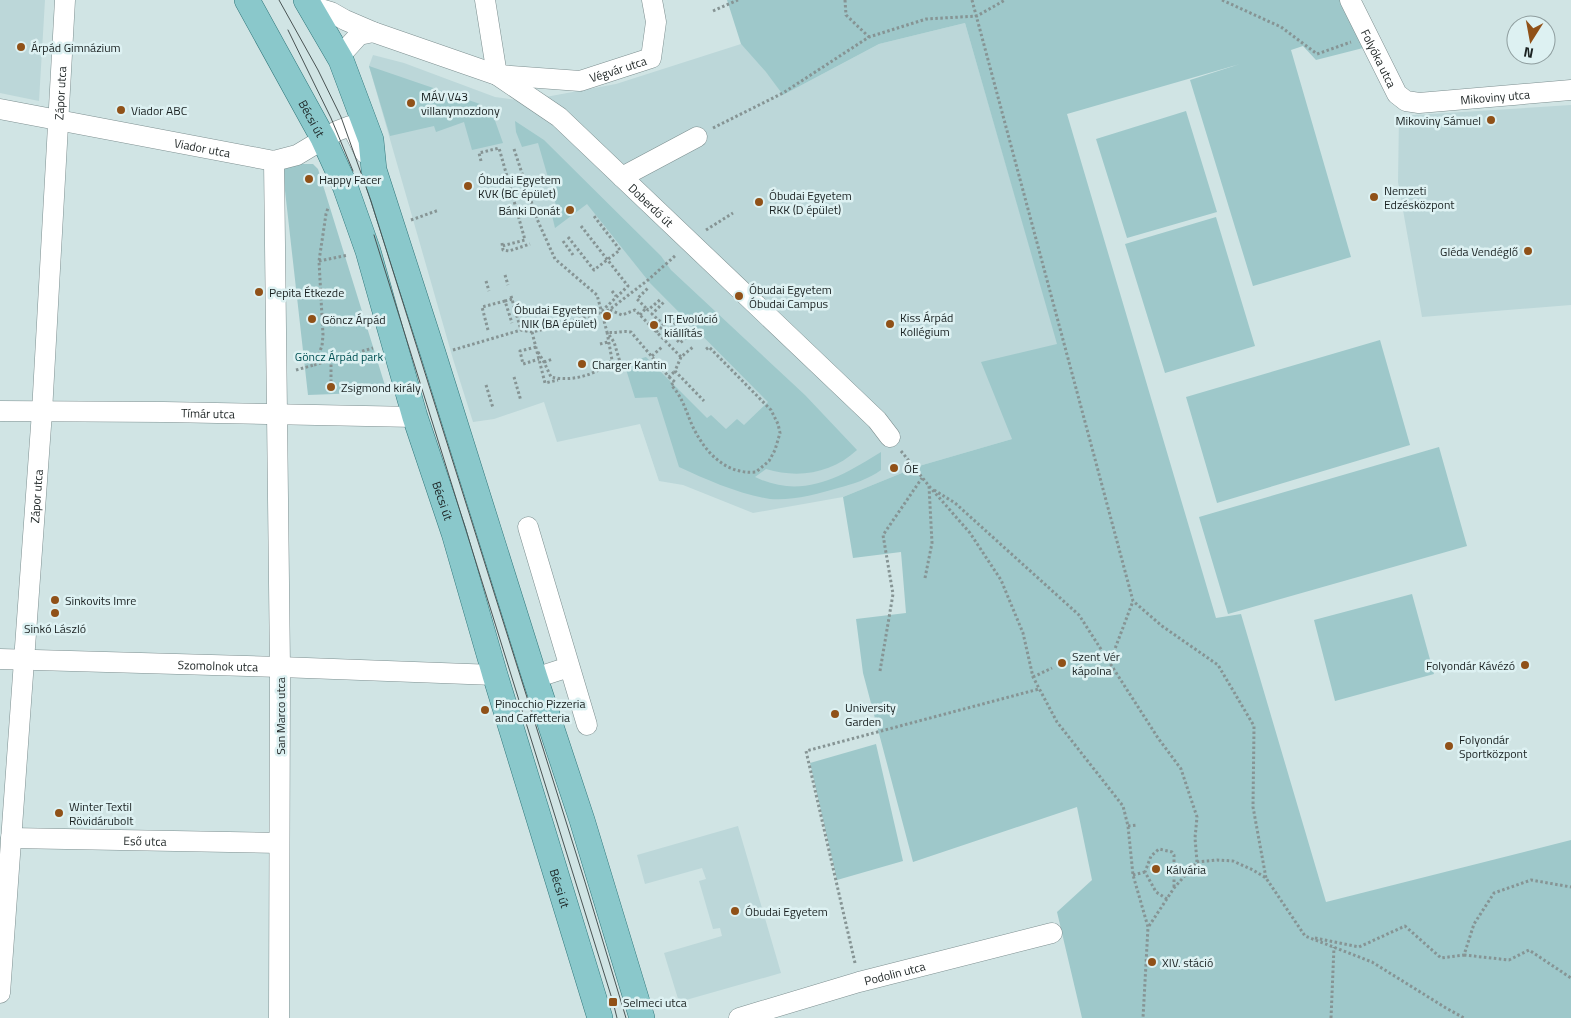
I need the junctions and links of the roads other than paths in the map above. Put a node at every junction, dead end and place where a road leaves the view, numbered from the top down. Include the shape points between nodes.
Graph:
1 (66, 0) edge
2 (247, 0) edge
3 (485, 0) edge
4 (652, 0) edge
5 (1350, 0) edge
6 (308, 3) edge
7 (373, 32) junction
8 (340, 56) junction
9 (497, 75) junction
10 (1571, 90) edge
11 (1419, 103) joint
12 (0, 109) edge
13 (60, 121) junction
14 (697, 137) dead end
15 (323, 138) junction
16 (274, 161) junction
17 (374, 170) junction
18 (622, 177) junction
19 (0, 411) edge
20 (42, 412) junction
21 (278, 414) junction
22 (415, 416) junction
23 (890, 437) road end
24 (528, 528) dead end
25 (0, 659) edge
26 (25, 660) junction
27 (280, 666) junction
28 (570, 667) junction
29 (495, 675) junction
30 (535, 678) junction
31 (587, 726) dead end
32 (11, 838) junction
33 (279, 843) junction
34 (1052, 933) dead end
35 (0, 993) edge
36 (279, 1018) edge
37 (600, 1018) edge
38 (642, 1018) edge
39 (739, 1018) edge

1 - 13 street, Zápor utca
2 - 15 main road, Bécsi út
3 - 9 street
4 - 9 street, Végvár utca via 656,22 651,58 580,81
5 - 11 street, Folyóka utca via 1397,94 1406,102
6 - 7 street, Doberdó út
6 - 8 main road
7 - 8 street via 359,35
7 - 9 street, Doberdó út
8 - 17 main road via 371,140
9 - 18 street, Doberdó út via 559,117
10 - 11 street, Mikoviny utca
12 - 13 street, Viador utca
13 - 16 street, Viador utca
13 - 20 street, Zápor utca
14 - 18 street
15 - 16 street, Viador utca via 297,155
15 - 17 street, Viador utca via 350,126
15 - 22 main road, Bécsi út via 345,186 368,252
16 - 21 street
17 - 30 main road
18 - 23 street, Doberdó út via 870,413
19 - 20 street, Tímár utca
20 - 21 street, Tímár utca
20 - 26 street, Zápor utca
21 - 22 street, Tímár utca
21 - 27 street, San Marco utca
22 - 29 main road, Bécsi út via 454,533
24 - 28 street
25 - 26 street, Szomolnok utca
26 - 27 street, Szomolnok utca
26 - 32 street, Zápor utca
27 - 29 street, Szomolnok utca
27 - 33 street, San Marco utca
28 - 30 street
28 - 31 street
29 - 37 main road, Bécsi út
30 - 38 main road
32 - 33 street, Eső utca
32 - 35 street, Zápor utca
33 - 36 street, San Marco utca
34 - 39 street, Podolin utca via 859,982

